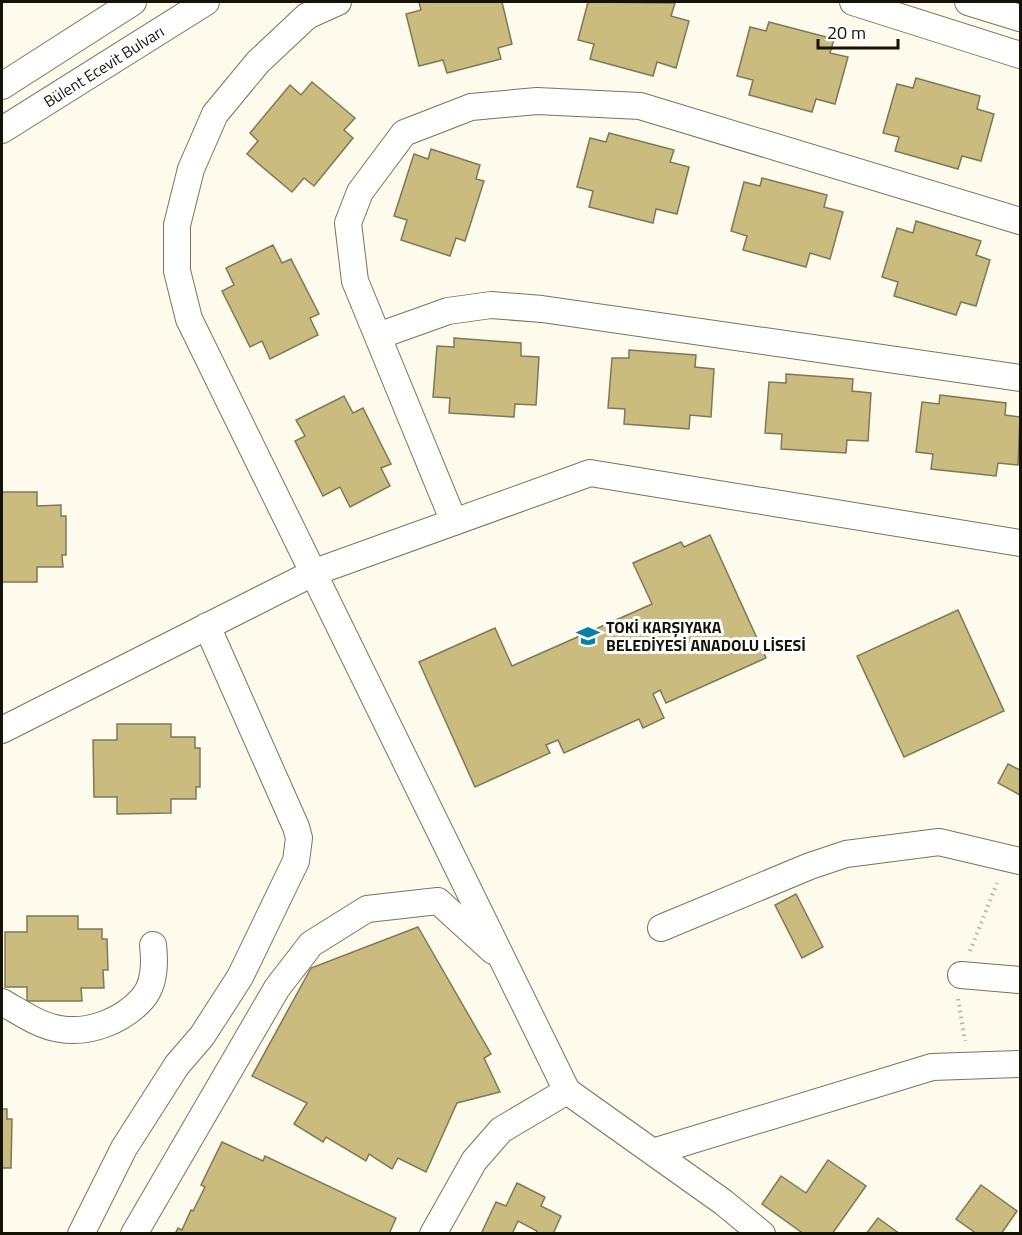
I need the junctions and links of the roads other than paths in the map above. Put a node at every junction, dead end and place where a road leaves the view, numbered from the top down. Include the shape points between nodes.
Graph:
1 (133, 2) edge
2 (206, 2) edge
3 (338, 2) edge
4 (853, 2) edge
5 (968, 2) edge
6 (1020, 18) edge
7 (1020, 55) edge
8 (2, 86) edge
9 (2, 130) edge
10 (1020, 221) edge
11 (378, 336) junction
12 (1020, 378) edge
13 (454, 522) junction
14 (1020, 543) edge
15 (315, 572) junction
16 (207, 626) junction
17 (2, 730) edge
18 (1020, 861) edge
19 (661, 928) dead end
20 (153, 945) dead end
21 (502, 958) junction
22 (961, 975) dead end
23 (1020, 980) edge
24 (2, 1002) edge
25 (1020, 1064) edge
26 (567, 1090) junction
27 (653, 1152) junction
28 (81, 1233) edge
29 (134, 1233) edge
30 (434, 1233) edge
31 (762, 1233) edge

1 - 8 street
2 - 9 street, Bülent Ecevit Bulvarı
3 - 15 street via 308,16 258,63 215,114 191,169 177,225 177,271 189,319
4 - 7 street
5 - 6 street
10 - 11 street via 640,106 537,101 471,107 404,133 360,192 348,223 349,248 354,281
11 - 12 street via 448,310 490,305 542,309
11 - 13 street
13 - 14 street via 590,473
13 - 15 street
15 - 16 street
15 - 21 street
16 - 17 street
16 - 28 street via 296,826 298,850 240,977 124,1148
18 - 19 street via 939,842 846,854
20 - 24 street via 154,969 142,999 105,1026 60,1029
21 - 26 street
21 - 29 street via 438,901 367,909 311,944 278,988
22 - 23 street
25 - 27 street via 932,1066
26 - 27 street
26 - 30 street via 501,1130 474,1161
27 - 31 street

